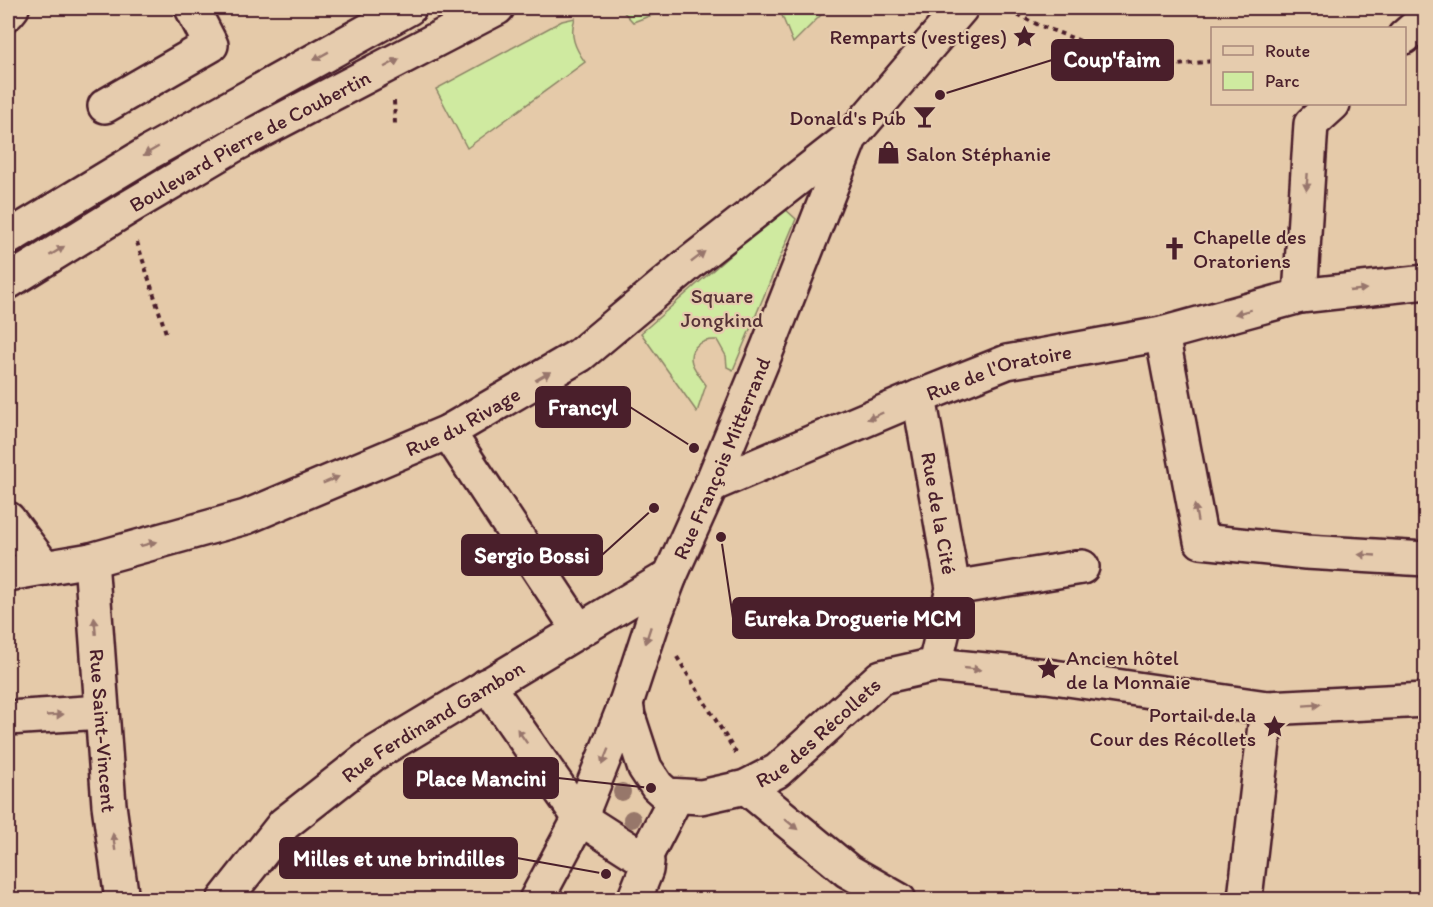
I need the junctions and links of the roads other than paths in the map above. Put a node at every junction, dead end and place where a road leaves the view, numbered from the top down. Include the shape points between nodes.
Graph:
1 (12, 8) edge
2 (192, 8) edge
3 (409, 8) edge
4 (497, 8) edge
5 (961, 8) edge
6 (8, 13) edge
7 (1425, 18) edge
8 (1406, 35) edge
9 (1332, 105) edge
10 (105, 106) dead end
11 (850, 138) junction
12 (8, 237) edge
13 (8, 282) edge
14 (1425, 282) edge
15 (1300, 297) junction
16 (1162, 334) junction
17 (919, 397) junction
18 (448, 432) junction
19 (711, 485) junction
20 (8, 519) edge
21 (1425, 559) edge
22 (91, 560) junction
23 (1082, 567) dead end
24 (45, 568) junction
25 (8, 574) edge
26 (670, 576) junction
27 (953, 588) junction
28 (579, 630) junction
29 (935, 665) junction
30 (488, 686) junction
31 (1425, 700) edge
32 (626, 703) junction
33 (1267, 708) junction
34 (102, 712) junction
35 (8, 718) edge
36 (750, 786) junction
37 (676, 797) junction
38 (580, 818) junction
39 (644, 859) junction
40 (1245, 898) edge
41 (122, 900) edge
42 (224, 900) edge
43 (536, 900) edge
44 (634, 900) edge
45 (899, 900) edge

1 - 6 street
2 - 10 street via 211,45
3 -> 12 street, Boulevard Pierre de Coubertin via 150,152
13 -> 4 street, Boulevard Pierre de Coubertin via 234,145
5 - 11 street, Rue François Mitterrand
7 - 8 street
9 -> 15 street via 1311,124
18 -> 11 street, Rue du Rivage via 580,355
11 - 19 street, Rue François Mitterrand
15 -> 14 street, Rue de l'Oratoire
15 -> 16 street, Rue de l'Oratoire
16 - 17 street, Rue de l'Oratoire via 1007,362
21 -> 16 street via 1201,541
17 -> 19 street, Rue de l'Oratoire
17 - 27 street, Rue de la Cité
22 -> 18 street, Rue du Rivage via 246,517
18 - 28 street
19 - 26 street, Rue François Mitterrand
20 - 24 street
22 - 24 street, Rue du Rivage
34 -> 22 street, Rue Saint-Vincent
23 - 27 street
24 - 25 street, Rue du Rivage
26 - 28 street, Rue Ferdinand Gambon
26 -> 32 street, Rue François Mitterrand
27 - 29 street, Rue de la Cité
28 - 30 street, Rue Ferdinand Gambon
29 -> 33 street, Rue des Récollets via 1047,676
29 - 36 street, Rue des Récollets via 881,677 777,771
38 -> 30 street
30 - 42 street, Rue Ferdinand Gambon via 372,755 284,824
33 -> 31 street, Rue des Récollets
32 - 37 street via 645,768 657,786
32 -> 38 street, Rue François Mitterrand
33 - 40 street
35 -> 34 street
41 -> 34 street, Rue Saint-Vincent
36 - 37 street, Rue des Récollets via 701,797
36 -> 45 street via 848,871
37 - 39 street
38 - 39 street
38 - 43 street, Rue François Mitterrand
39 - 44 street via 646,870

